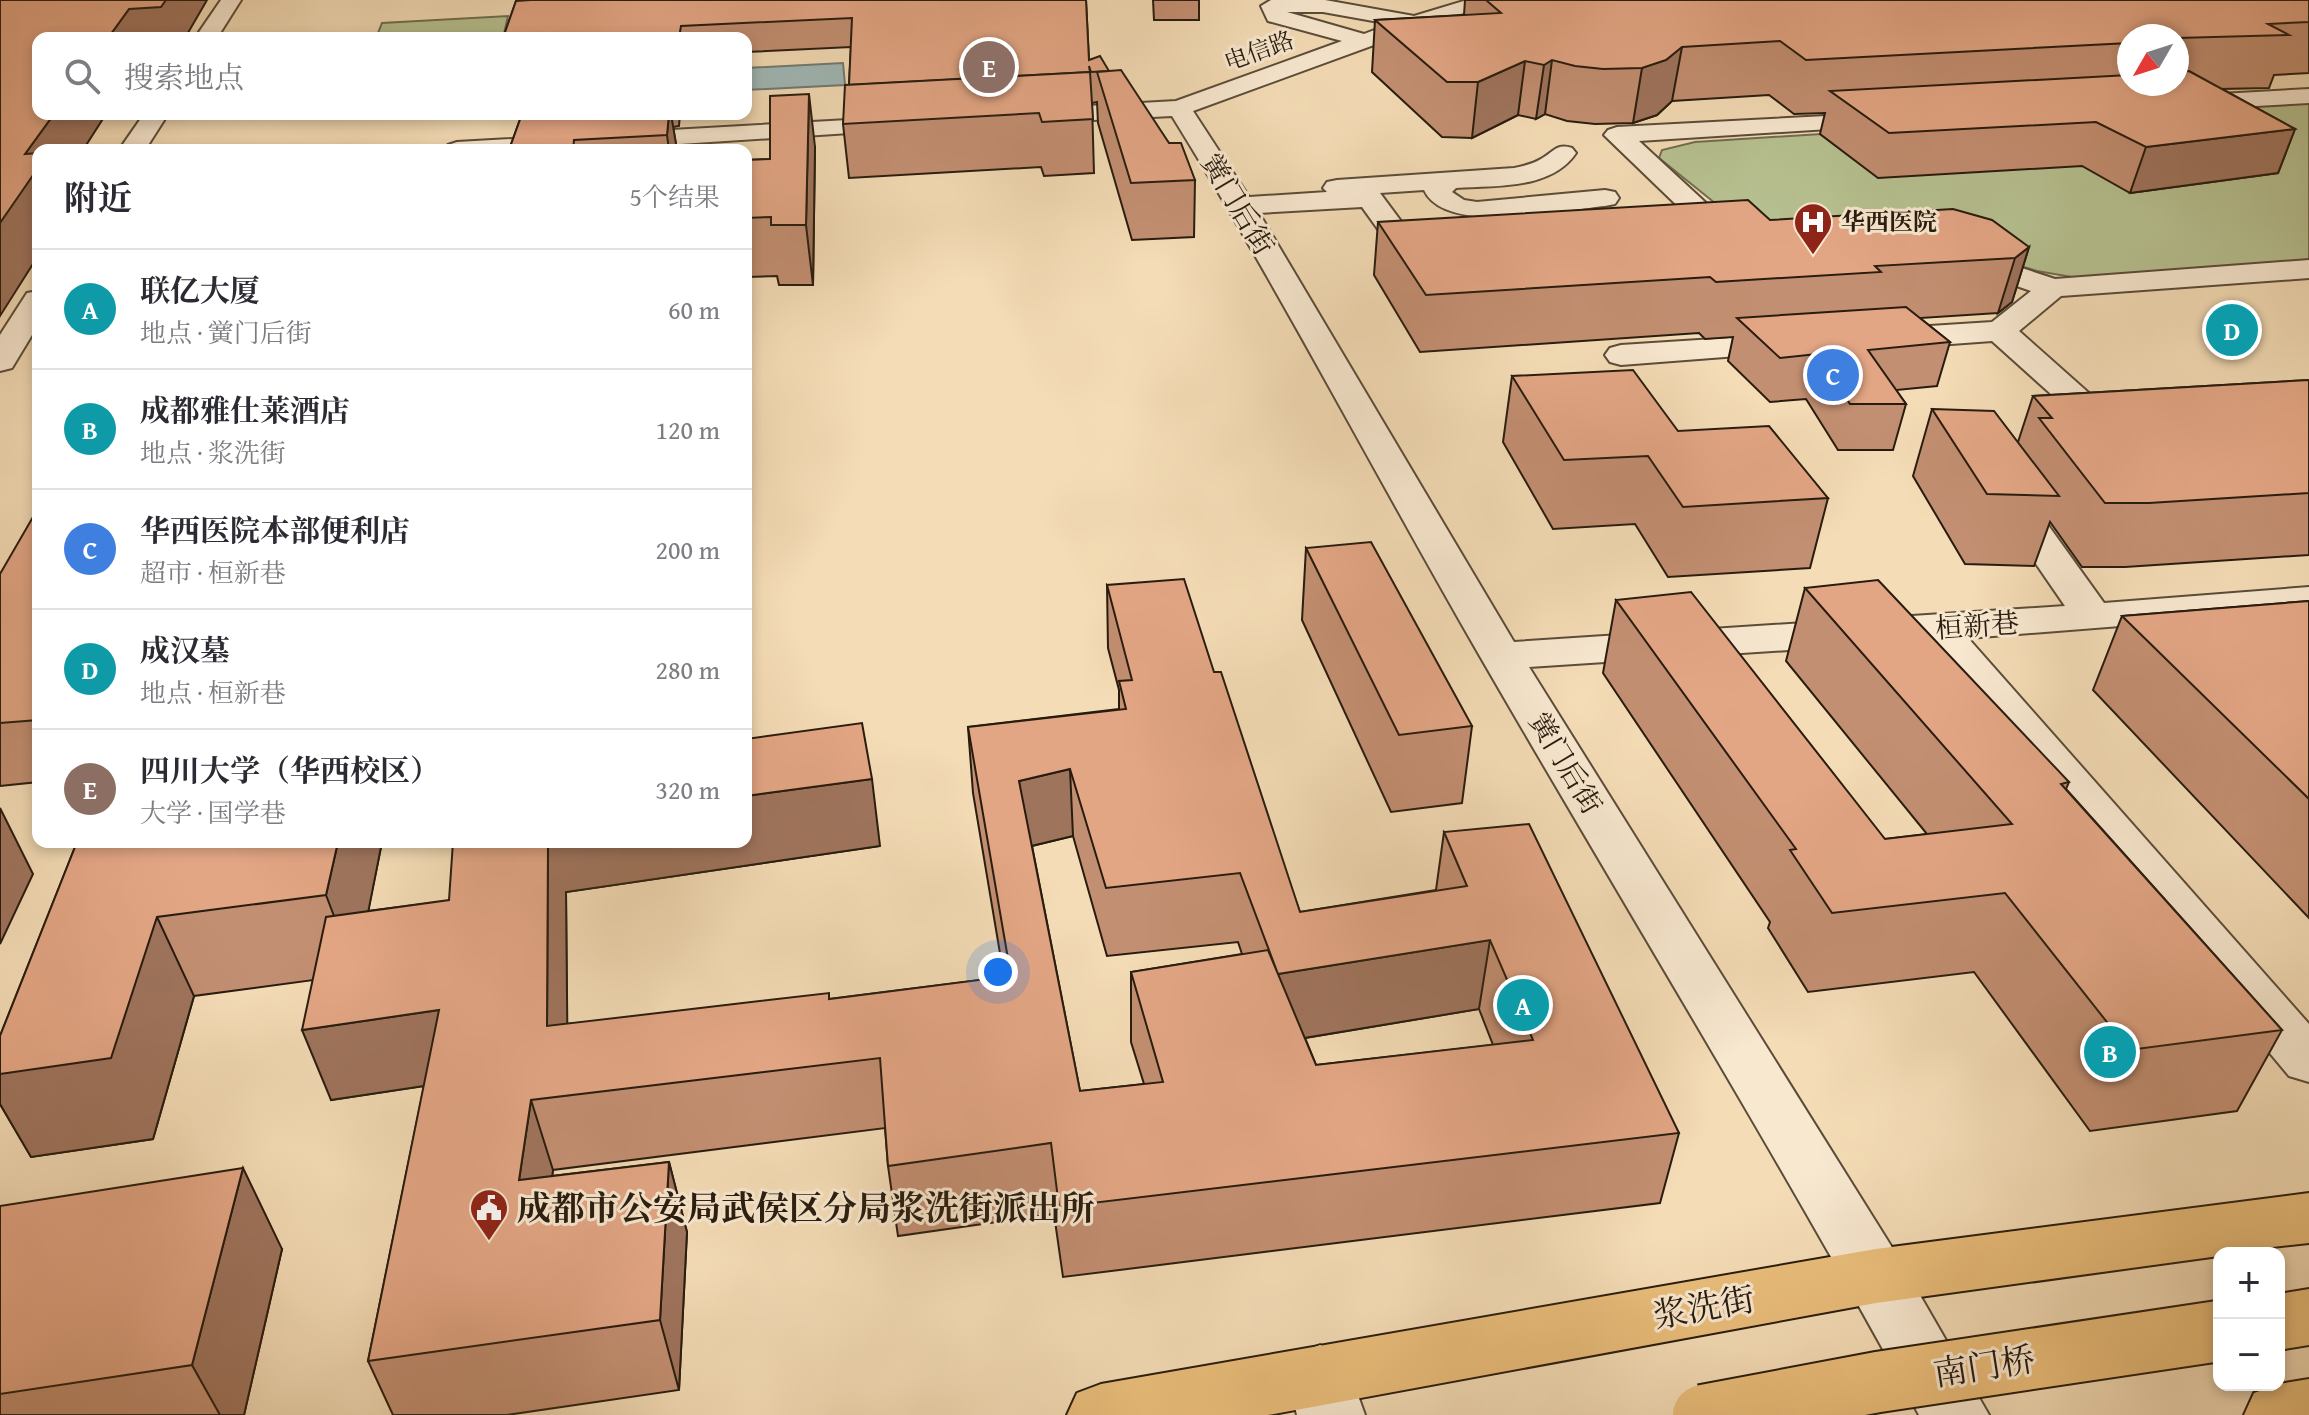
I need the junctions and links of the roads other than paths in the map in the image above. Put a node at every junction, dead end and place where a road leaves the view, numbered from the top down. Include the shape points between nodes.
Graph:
1 (231, 0) edge
2 (1495, 0) edge
3 (1273, 3) edge
4 (1323, 3) edge
5 (1446, 5) edge
6 (1415, 22) junction
7 (210, 32) edge
8 (1365, 41) junction
9 (2309, 96) edge
10 (2152, 105) edge
11 (1179, 108) junction
12 (1005, 118) edge
13 (1900, 119) edge
14 (152, 120) edge
15 (926, 122) edge
16 (136, 144) edge
17 (558, 144) edge
18 (1563, 153) dead end
19 (1460, 180) junction
20 (1237, 200) junction
21 (1701, 213) junction
22 (1670, 215) edge
23 (1766, 236) edge
24 (1936, 252) edge
25 (2309, 269) edge
26 (2053, 288) junction
27 (21, 314) edge
28 (2000, 331) junction
29 (1621, 355) dead end
30 (0, 361) edge
31 (2159, 403) edge
32 (1990, 470) edge
33 (2309, 599) edge
34 (2093, 616) junction
35 (1937, 628) junction
36 (1501, 656) junction
37 (2309, 1061) edge
38 (2309, 1218) edge
39 (1876, 1276) junction
40 (2309, 1317) edge
41 (2285, 1321) edge
42 (2213, 1332) edge
43 (1326, 1395) edge
44 (1209, 1406) edge
45 (2309, 1410) edge
46 (1101, 1415) edge
47 (1703, 1415) edge
48 (1955, 1415) edge
49 (2278, 1415) edge

1 - 7 street
2 - 5 street, 电信路
3 - 4 street
3 - 8 street via 1276,16
4 - 6 street
5 - 6 street, 电信路
6 - 8 street, 电信路
8 - 11 street, 电信路
9 - 10 street
11 - 12 street, 电信路
11 - 20 street, 黉门后街
13 - 21 street via 1617,135
14 - 16 street
15 - 17 street
18 - 19 street via 1542,170
19 - 20 street
19 - 20 street via 1437,191 1456,207 1614,208 1395,233 1370,198
20 - 36 street, 黉门后街
21 - 22 street
21 - 23 street via 1726,237
24 - 26 street
25 - 26 street
26 - 28 street
27 - 30 street
28 - 29 street
28 - 31 street via 2083,405
32 - 34 street
33 - 34 street, 桓新巷
34 - 35 street, 桓新巷
35 - 36 street, 桓新巷
35 - 37 street
36 - 39 street, 黉门后街
38 - 39 main road, 浆洗街
39 - 43 main road, 浆洗街
39 - 48 street, 黉门后街
40 - 41 main road
42 - 47 main road, 南门桥, bridge via 1878,1382
43 - 44 main road, 浆洗街
44 - 46 main road, 浆洗街
45 - 49 main road

